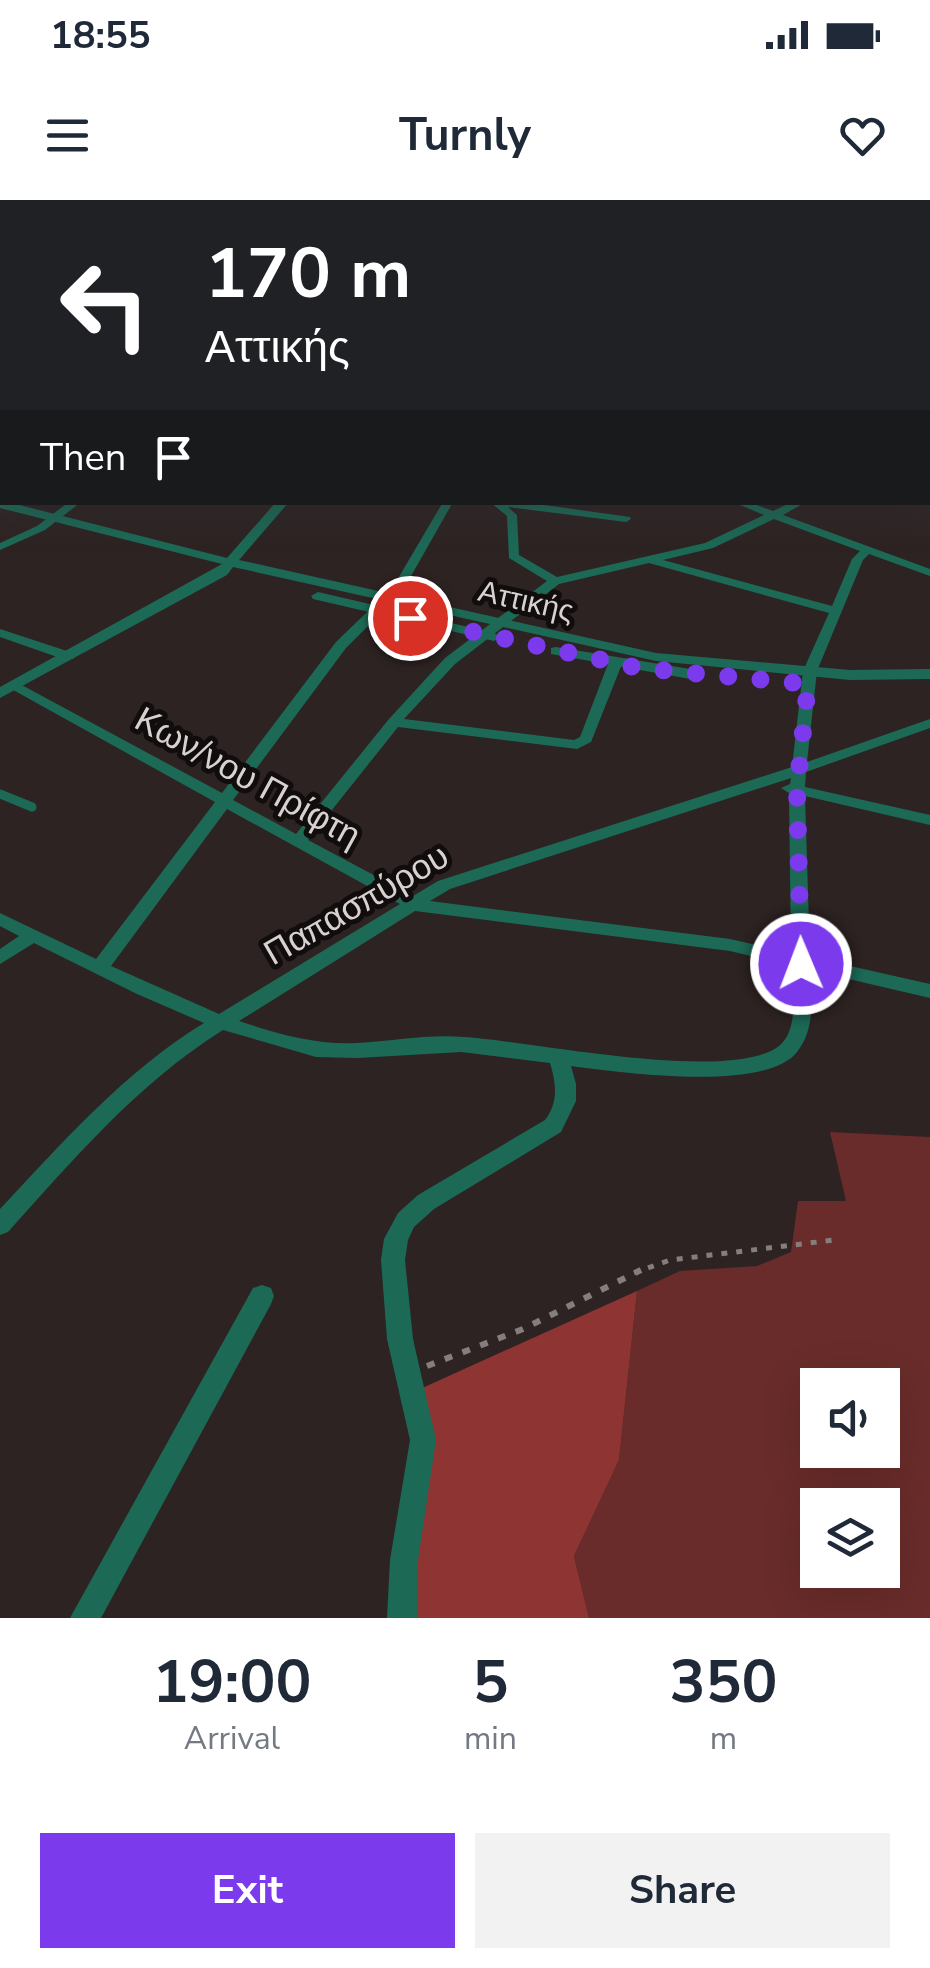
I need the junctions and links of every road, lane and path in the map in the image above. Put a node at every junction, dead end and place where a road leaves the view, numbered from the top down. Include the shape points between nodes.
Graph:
1 (2, 505) edge
2 (72, 505) edge
3 (280, 505) edge
4 (446, 505) edge
5 (499, 505) edge
6 (512, 505) edge
7 (746, 505) edge
8 (796, 505) edge
9 (775, 516) junction
10 (0, 518) edge
11 (626, 519) dead end
12 (46, 524) junction
13 (0, 548) edge
14 (867, 550) junction
15 (647, 559) junction
16 (225, 567) junction
17 (930, 573) edge
18 (555, 581) junction
19 (389, 598) junction
20 (374, 610) junction
21 (836, 611) junction
22 (497, 624) junction
23 (0, 633) edge
24 (482, 634) junction
25 (68, 656) junction
26 (615, 664) junction
27 (930, 674) edge
28 (809, 677) junction
29 (6, 689) edge
30 (394, 722) junction
31 (930, 723) edge
32 (798, 780) junction
33 (0, 794) edge
34 (222, 800) junction
35 (32, 807) dead end
36 (930, 820) edge
37 (299, 842) junction
38 (415, 905) junction
39 (0, 920) edge
40 (34, 935) junction
41 (0, 958) edge
42 (801, 964) junction
43 (99, 968) junction
44 (930, 991) edge
45 (216, 1022) junction
46 (557, 1056) junction
47 (0, 1225) edge
48 (834, 1240) dead end
49 (262, 1296) dead end
50 (409, 1373) junction
51 (86, 1618) edge
52 (402, 1618) edge

1 - 12 street, Αττικής
2 - 12 street
3 - 16 street
4 - 19 street
5 - 18 street via 512,515 513,556
6 - 11 street
7 - 9 street
8 - 9 street
9 - 14 street
9 - 15 street via 708,546
10 - 12 street, Αττικής
12 - 13 street
12 - 16 street, Αττικής
14 - 17 street
14 - 21 street
15 - 18 street
15 - 21 street
16 - 19 street, Αττικής
16 - 20 street, Αττικής
16 - 25 street
18 - 22 street
19 - 20 street
19 - 22 street, Αττικής
20 - 24 street, Αττικής
20 - 34 street
21 - 28 street
22 - 24 street
22 - 28 street, Αττικής via 656,657
23 - 25 street
24 - 26 street, Αττικής
24 - 30 street
25 - 29 street
26 - 28 street, Αττικής
26 - 30 street via 586,739 577,745
27 - 28 street, Αττικής
28 - 32 street
29 - 34 street, Κων/νου Πρίφτη
30 - 37 street
31 - 32 street, Παπασπύρου
32 - 36 street
32 - 38 street, Παπασπύρου via 765,782 463,876
32 - 42 street
33 - 35 lane
34 - 37 street, Κων/νου Πρίφτη
34 - 43 street
37 - 38 street, Κων/νου Πρίφτη
38 - 42 street, Κων/νου Πρίφτη via 730,945
38 - 45 street, Παπασπύρου
39 - 40 street
40 - 41 street
40 - 43 street
42 - 44 street, Κων/νου Πρίφτη
42 - 46 street via 796,1038 785,1053 761,1064 668,1067
43 - 45 street
45 - 46 street via 324,1052 461,1044
45 - 47 street, Παπασπύρου via 96,1120
46 - 50 street via 567,1080 563,1115 426,1202 396,1239 396,1301
48 - 50 path via 670,1260 524,1329
49 - 51 street
50 - 52 street via 423,1440

